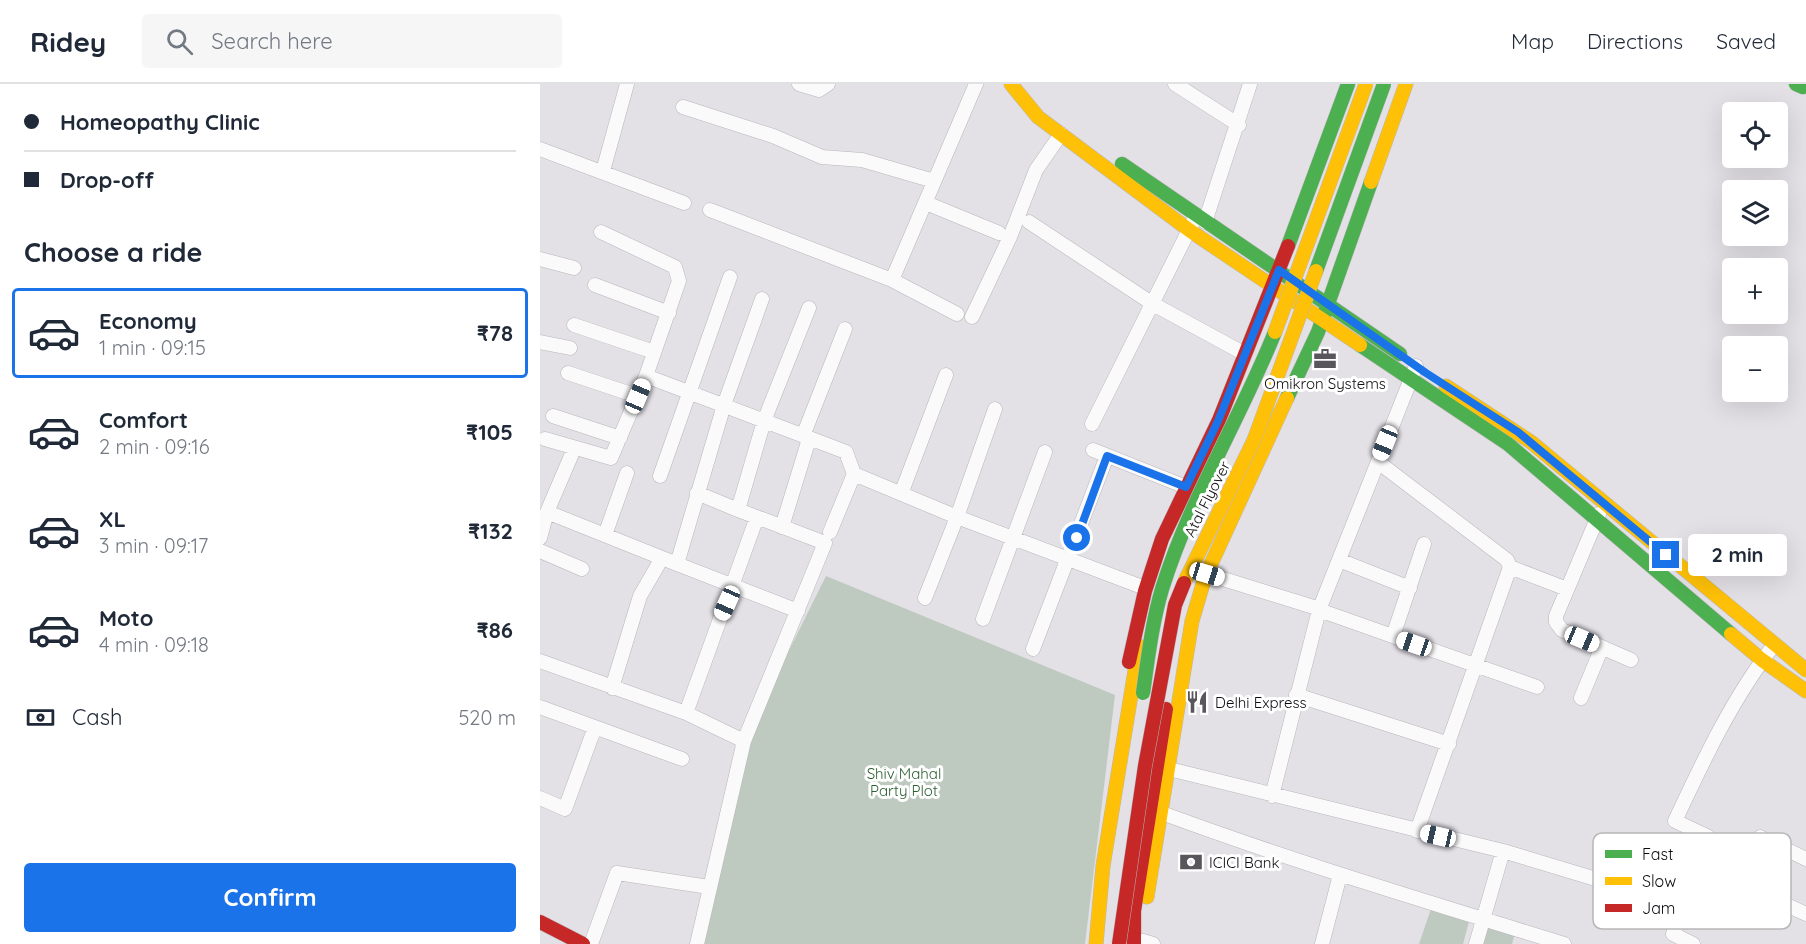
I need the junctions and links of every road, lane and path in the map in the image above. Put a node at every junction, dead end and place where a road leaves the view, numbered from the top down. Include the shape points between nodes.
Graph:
1 (627, 84) edge
2 (799, 84) edge
3 (828, 84) edge
4 (976, 84) edge
5 (1175, 84) edge
6 (1251, 84) edge
7 (1346, 84) edge
8 (1355, 84) edge
9 (1366, 84) edge
10 (1384, 84) edge
11 (1397, 84) edge
12 (1406, 84) edge
13 (1013, 86) edge
14 (683, 107) dead end
15 (1239, 125) junction
16 (1061, 134) junction
17 (540, 149) edge
18 (603, 171) junction
19 (934, 181) junction
20 (684, 202) dead end
21 (926, 203) junction
22 (710, 210) dead end
23 (1201, 219) junction
24 (1029, 222) dead end
25 (1189, 230) junction
26 (601, 232) dead end
27 (999, 233) dead end
28 (540, 259) edge
29 (574, 268) dead end
30 (1278, 269) junction
31 (730, 277) dead end
32 (892, 280) junction
33 (595, 285) dead end
34 (1273, 285) junction
35 (762, 299) dead end
36 (1328, 303) junction
37 (1153, 304) junction
38 (809, 308) dead end
39 (669, 313) junction
40 (957, 314) dead end
41 (972, 318) dead end
42 (1323, 318) junction
43 (573, 325) dead end
44 (845, 329) dead end
45 (540, 342) edge
46 (570, 348) dead end
47 (654, 352) junction
48 (1245, 354) junction
49 (1414, 372) junction
50 (568, 373) dead end
51 (946, 375) dead end
52 (646, 376) junction
53 (688, 392) junction
54 (1248, 392) junction
55 (1272, 393) junction
56 (638, 396) junction
57 (724, 405) junction
58 (995, 409) dead end
59 (553, 416) dead end
60 (764, 421) junction
61 (1092, 424) dead end
62 (806, 437) junction
63 (620, 438) junction
64 (545, 439) dead end
65 (574, 449) junction
66 (1094, 450) dead end
67 (1045, 452) dead end
68 (1107, 456) junction
69 (1378, 462) junction
70 (627, 473) dead end
71 (854, 474) junction
72 (660, 476) dead end
73 (1186, 487) junction
74 (697, 493) junction
75 (901, 494) junction
76 (1604, 503) junction
77 (738, 510) junction
78 (548, 512) junction
79 (757, 517) junction
80 (957, 517) junction
81 (1596, 521) junction
82 (782, 527) junction
83 (830, 532) dead end
84 (605, 535) junction
85 (540, 538) edge
86 (1014, 538) junction
87 (1424, 544) dead end
88 (541, 554) edge
89 (662, 558) junction
90 (1069, 558) junction
91 (1339, 560) junction
92 (677, 564) junction
93 (1510, 567) junction
94 (582, 569) dead end
95 (1169, 569) junction
96 (1188, 571) junction
97 (1207, 574) junction
98 (734, 586) junction
99 (1145, 588) junction
100 (1410, 588) junction
101 (1567, 589) junction
102 (925, 598) dead end
103 (1320, 610) junction
104 (798, 611) junction
105 (983, 620) dead end
106 (1393, 636) junction
107 (1774, 645) junction
108 (1602, 647) junction
109 (1033, 649) dead end
110 (1631, 660) dead end
111 (1762, 660) junction
112 (540, 661) edge
113 (1477, 665) junction
114 (1806, 670) edge
115 (1537, 687) dead end
116 (612, 688) junction
117 (1806, 691) edge
118 (1296, 695) junction
119 (1581, 698) dead end
120 (540, 707) edge
121 (686, 713) junction
122 (595, 727) junction
123 (744, 741) junction
124 (1449, 744) junction
125 (682, 759) dead end
126 (1169, 769) junction
127 (1272, 796) junction
128 (540, 798) edge
129 (1162, 813) junction
130 (1417, 831) junction
131 (1700, 833) edge
132 (1503, 851) junction
133 (1791, 852) edge
134 (1806, 859) edge
135 (1340, 875) junction
136 (1593, 878) edge
137 (709, 888) junction
138 (1791, 907) edge
139 (1806, 914) edge
140 (1483, 919) junction
141 (540, 922) edge
142 (1675, 929) edge
143 (540, 933) edge
144 (564, 941) edge
145 (1143, 943) edge
146 (583, 944) edge
147 (591, 944) edge
148 (697, 944) edge
149 (1091, 944) edge
150 (1096, 944) edge
151 (1106, 944) edge
152 (1119, 944) edge
153 (1322, 944) edge
154 (1476, 944) edge
155 (1564, 944) edge
156 (1693, 944) edge

1 - 18 street
2 - 3 street via 819,90
4 - 19 street
5 - 15 street
6 - 15 street
7 - 30 street
8 - 54 street via 1316,198 1248,368
9 - 54 street, Atal Flyover, bridge via 1297,278
10 - 55 street, Atal Flyover, bridge
11 - 55 street via 1304,334 1282,384
12 - 36 street
13 - 16 street via 1035,114
13 - 23 street
14 - 19 street via 773,136 822,157 862,160
15 - 23 street
16 - 25 street
16 - 41 street via 1036,170
17 - 18 street
18 - 20 street
19 - 21 street
21 - 27 street
21 - 32 street
22 - 32 street
23 - 25 street
23 - 30 street
24 - 37 street
25 - 34 street
25 - 37 street
26 - 39 street via 675,267 680,276
28 - 29 street
30 - 34 street
30 - 36 street
31 - 53 street
32 - 40 street
33 - 39 street
34 - 42 street
34 - 48 street
35 - 57 street
36 - 42 street
36 - 49 street
37 - 48 street
37 - 61 street
38 - 60 street
39 - 47 street
42 - 49 street
42 - 97 street
43 - 47 street
44 - 62 street
45 - 46 street
47 - 52 street
48 - 73 street
49 - 69 street
49 - 76 street via 1518,432
49 - 81 street via 1501,438
50 - 56 street
51 - 75 street
52 - 53 street
52 - 56 street
53 - 57 street
53 - 72 street
54 - 95 street, Atal Flyover, bridge via 1200,492
55 - 96 street, Atal Flyover, bridge via 1226,499
56 - 63 street
57 - 60 street
57 - 74 street
58 - 80 street
59 - 63 street
60 - 62 street
60 - 77 street
62 - 71 street via 846,452
62 - 82 street
63 - 65 street via 609,459
64 - 65 street
65 - 78 street
66 - 68 street
67 - 86 street
68 - 73 street
68 - 90 street
69 - 91 street
69 - 93 street via 1507,560
70 - 84 street
71 - 75 street
71 - 83 street
73 - 99 street
74 - 77 street
74 - 92 street
75 - 80 street
76 - 81 street
76 - 107 street
77 - 79 street
78 - 84 street
78 - 85 street
79 - 82 street
79 - 98 street
80 - 86 street
80 - 102 street
81 - 101 street
81 - 111 street
82 - 104 street via 825,543
84 - 89 street
86 - 90 street
86 - 105 street
87 - 100 street
88 - 94 street
89 - 92 street
89 - 116 street via 640,596
90 - 99 street
90 - 109 street
91 - 100 street
91 - 103 street
92 - 98 street
93 - 101 street
93 - 113 street
95 - 150 street via 1151,591 1142,630 1103,866
95 - 151 street, Atal Flyover, bridge via 1150,642 1110,895
96 - 145 street via 1190,589 1171,679 1134,911
96 - 152 street, Atal Flyover, bridge via 1175,605 1165,653
97 - 103 street
97 - 126 street via 1192,621
98 - 104 street
98 - 121 street
99 - 149 street via 1107,798
100 - 106 street
101 - 108 street via 1556,616 1559,627
103 - 106 street
103 - 118 street
104 - 123 street
106 - 113 street
107 - 111 street
107 - 114 street
108 - 110 street
108 - 119 street
111 - 117 street
111 - 131 street via 1675,821
112 - 116 street
113 - 115 street
113 - 124 street
116 - 121 street
118 - 124 street
118 - 127 street
120 - 122 street
121 - 123 street
122 - 125 street
122 - 128 street via 565,809
123 - 137 street
124 - 130 street
126 - 127 street
126 - 129 street
127 - 130 street
129 - 135 street
129 - 145 street
130 - 132 street
132 - 136 street
132 - 140 street
133 - 134 street
135 - 140 street
135 - 153 street
137 - 147 street via 617,873
137 - 148 street
138 - 139 street
140 - 154 street
140 - 155 street
141 - 144 street
142 - 156 street via 1673,934
143 - 144 street
144 - 146 street

